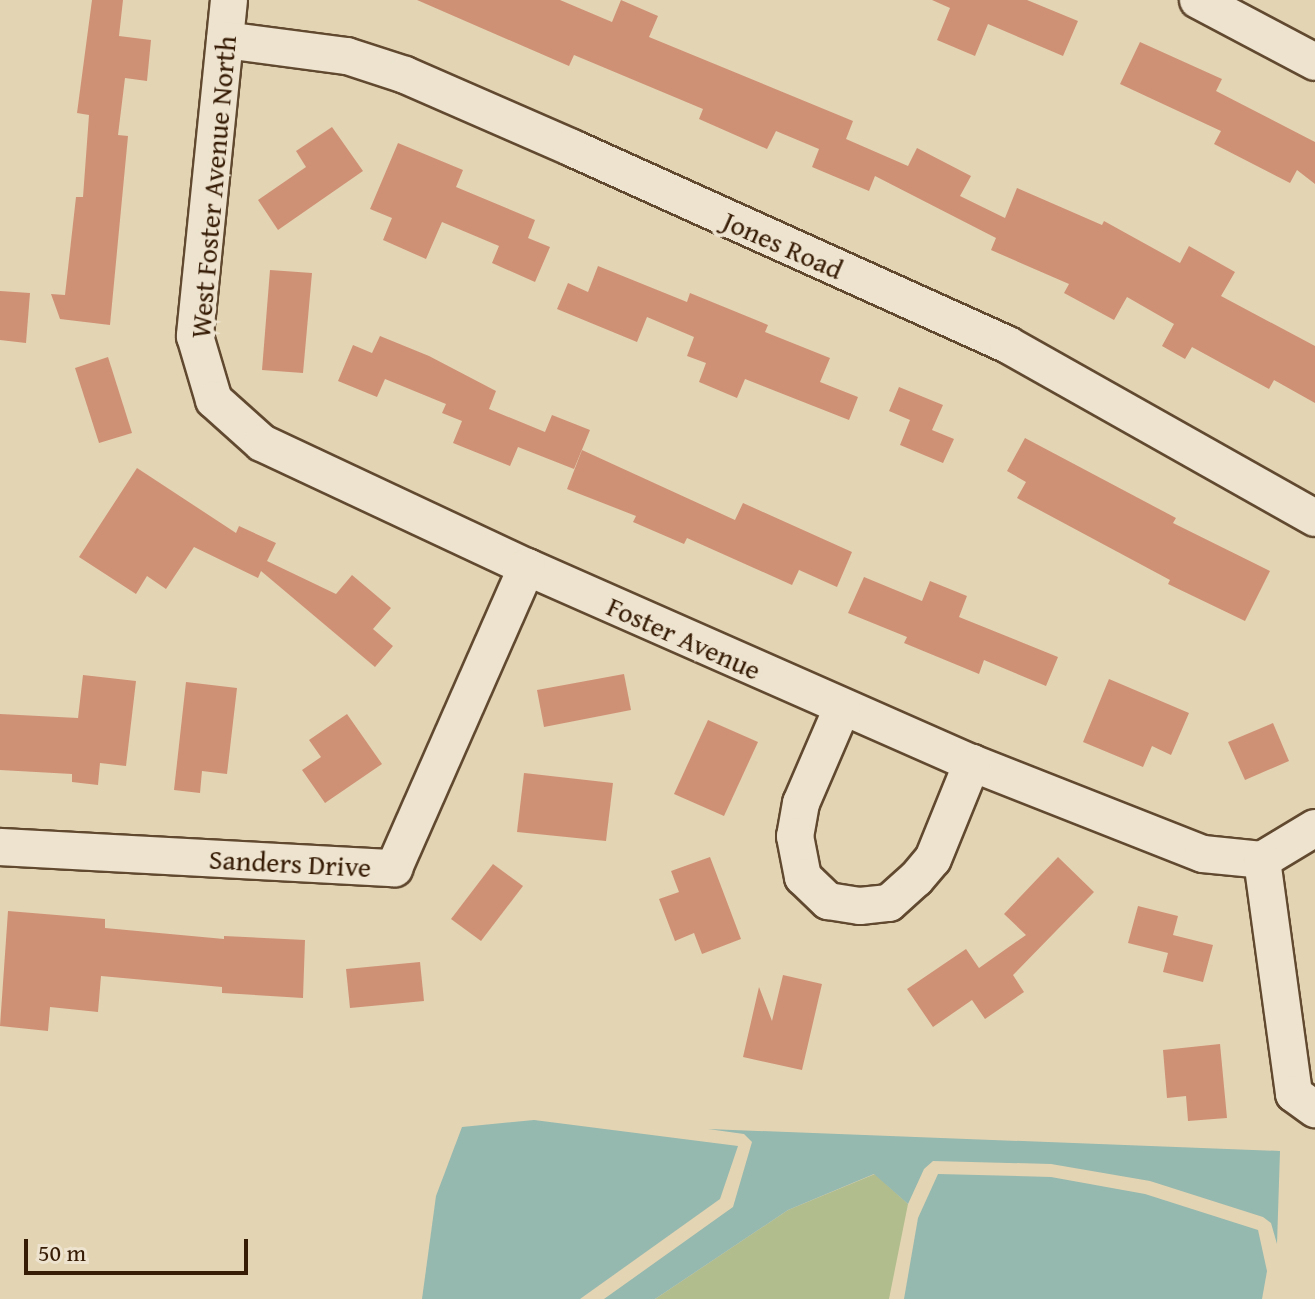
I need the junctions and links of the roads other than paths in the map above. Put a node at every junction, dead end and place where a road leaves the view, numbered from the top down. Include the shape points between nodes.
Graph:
1 (229, 0) edge
2 (1198, 0) edge
3 (225, 40) junction
4 (1315, 62) edge
5 (1315, 518) edge
6 (527, 567) junction
7 (842, 708) junction
8 (972, 763) junction
9 (1315, 828) edge
10 (0, 847) edge
11 (1262, 860) junction
12 (1315, 1109) edge

1 - 3 street, West Foster Avenue North
2 - 4 street
3 - 5 street, Jones Road via 347,56 405,75 558,141 1008,345
3 - 6 street, West Foster Avenue North via 195,336 214,400 262,443
6 - 7 street, Foster Avenue
6 - 10 street, Sanders Drive via 394,868
7 - 8 street, Foster Avenue
7 - 8 street via 801,803 795,836 803,877 828,901 889,903 916,879 933,859
8 - 11 street, Foster Avenue via 1189,850
9 - 11 street
11 - 12 street via 1294,1094

